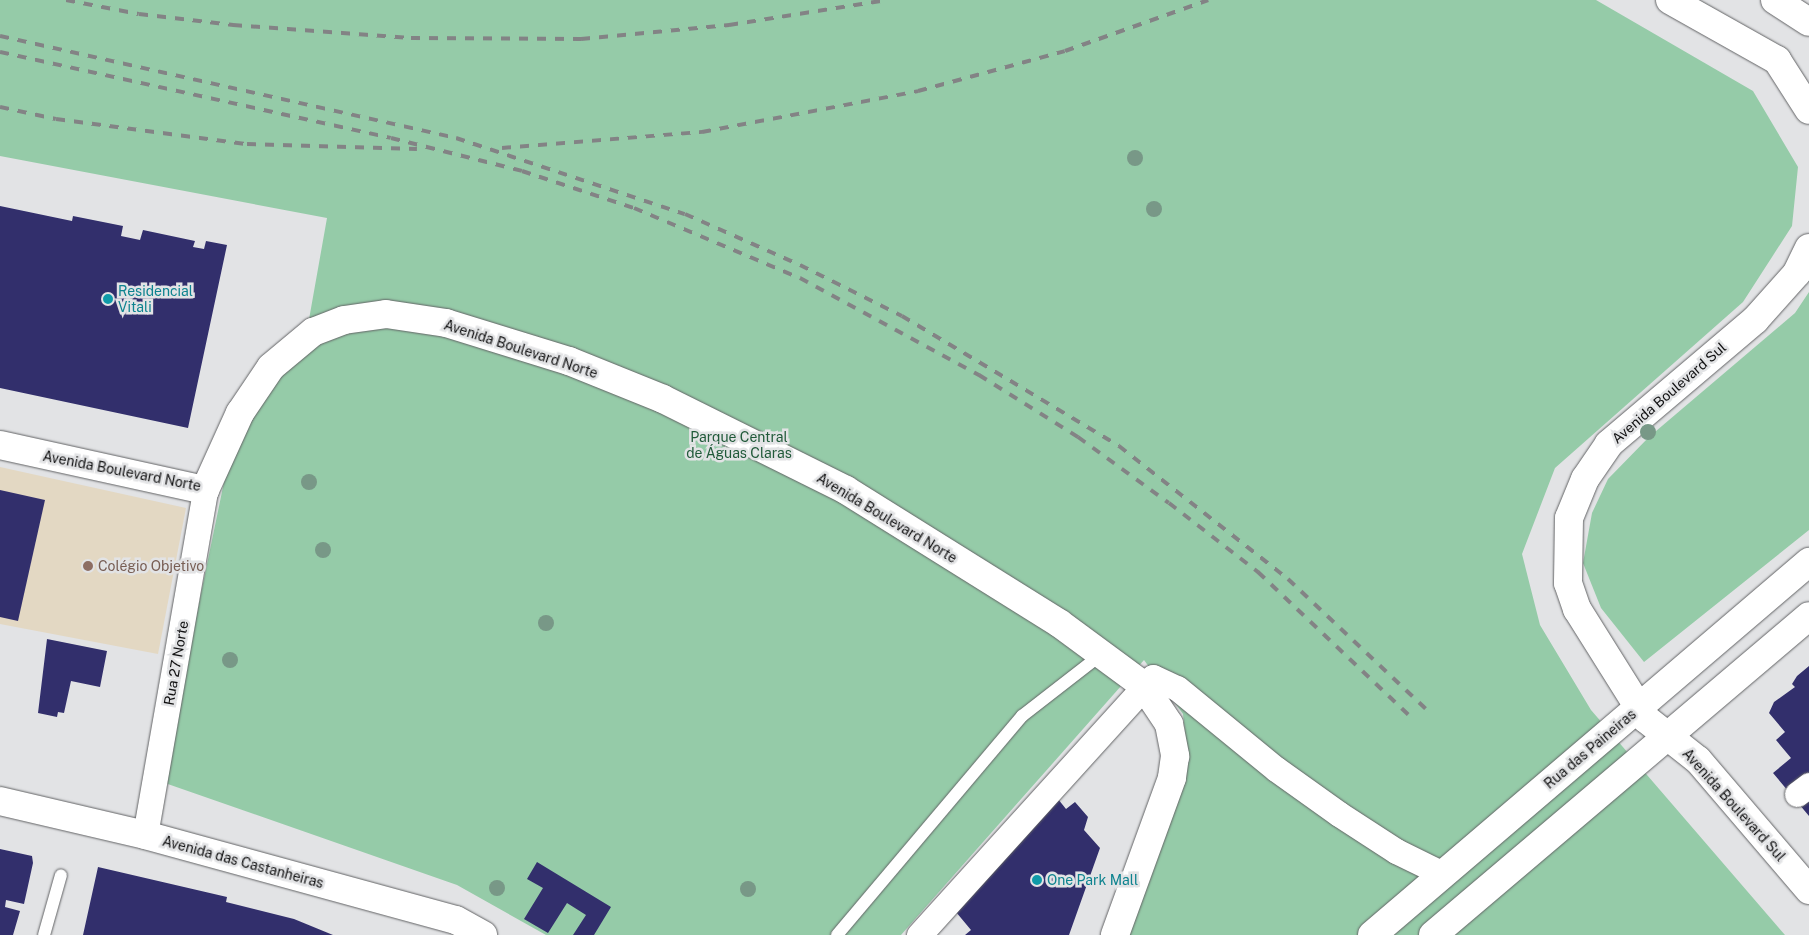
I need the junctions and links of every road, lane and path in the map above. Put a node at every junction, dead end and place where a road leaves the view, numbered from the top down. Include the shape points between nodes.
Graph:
1 (1670, 0) edge
2 (1775, 0) edge
3 (1809, 22) edge
4 (1809, 110) edge
5 (1809, 248) edge
6 (0, 446) edge
7 (205, 490) junction
8 (1809, 562) edge
9 (1809, 616) edge
10 (1102, 654) junction
11 (1143, 685) junction
12 (1639, 707) junction
13 (1669, 737) junction
14 (0, 801) edge
15 (145, 835) junction
16 (1443, 874) junction
17 (61, 875) dead end
18 (1809, 890) edge
19 (453, 928) edge
20 (44, 935) edge
21 (483, 935) edge
22 (837, 935) edge
23 (919, 935) edge
24 (1115, 935) edge
25 (1372, 935) edge
26 (1433, 935) edge

1 - 4 street via 1777,60
2 - 3 street
5 - 12 street, Avenida Boulevard Sul via 1797,273 1755,320 1608,444 1585,479 1569,518 1571,592 1578,609
6 - 7 street, Avenida Boulevard Norte
7 - 10 street, Avenida Boulevard Norte via 240,413 271,367 313,332 344,320 386,314 446,324 569,361 663,399 846,490 1059,623
7 - 15 street, Rua 27 Norte
8 - 12 street, Rua das Paineiras
9 - 13 street
10 - 11 street, Avenida Boulevard Norte
10 - 22 lane via 1022,716
11 - 16 street via 1153,677 1160,677 1178,688 1276,769 1331,808 1396,851
11 - 23 street
11 - 24 street, Avenida Boulevard Norte via 1169,724 1175,756 1172,778
12 - 13 street, Avenida Boulevard Sul via 1646,719
12 - 16 street, Rua das Paineiras
13 - 18 street, Avenida Boulevard Sul via 1698,760
13 - 26 street
14 - 15 street, Avenida das Castanheiras
15 - 19 street, Avenida das Castanheiras
16 - 25 street, Rua das Paineiras
17 - 20 lane
19 - 21 street, Avenida das Castanheiras

